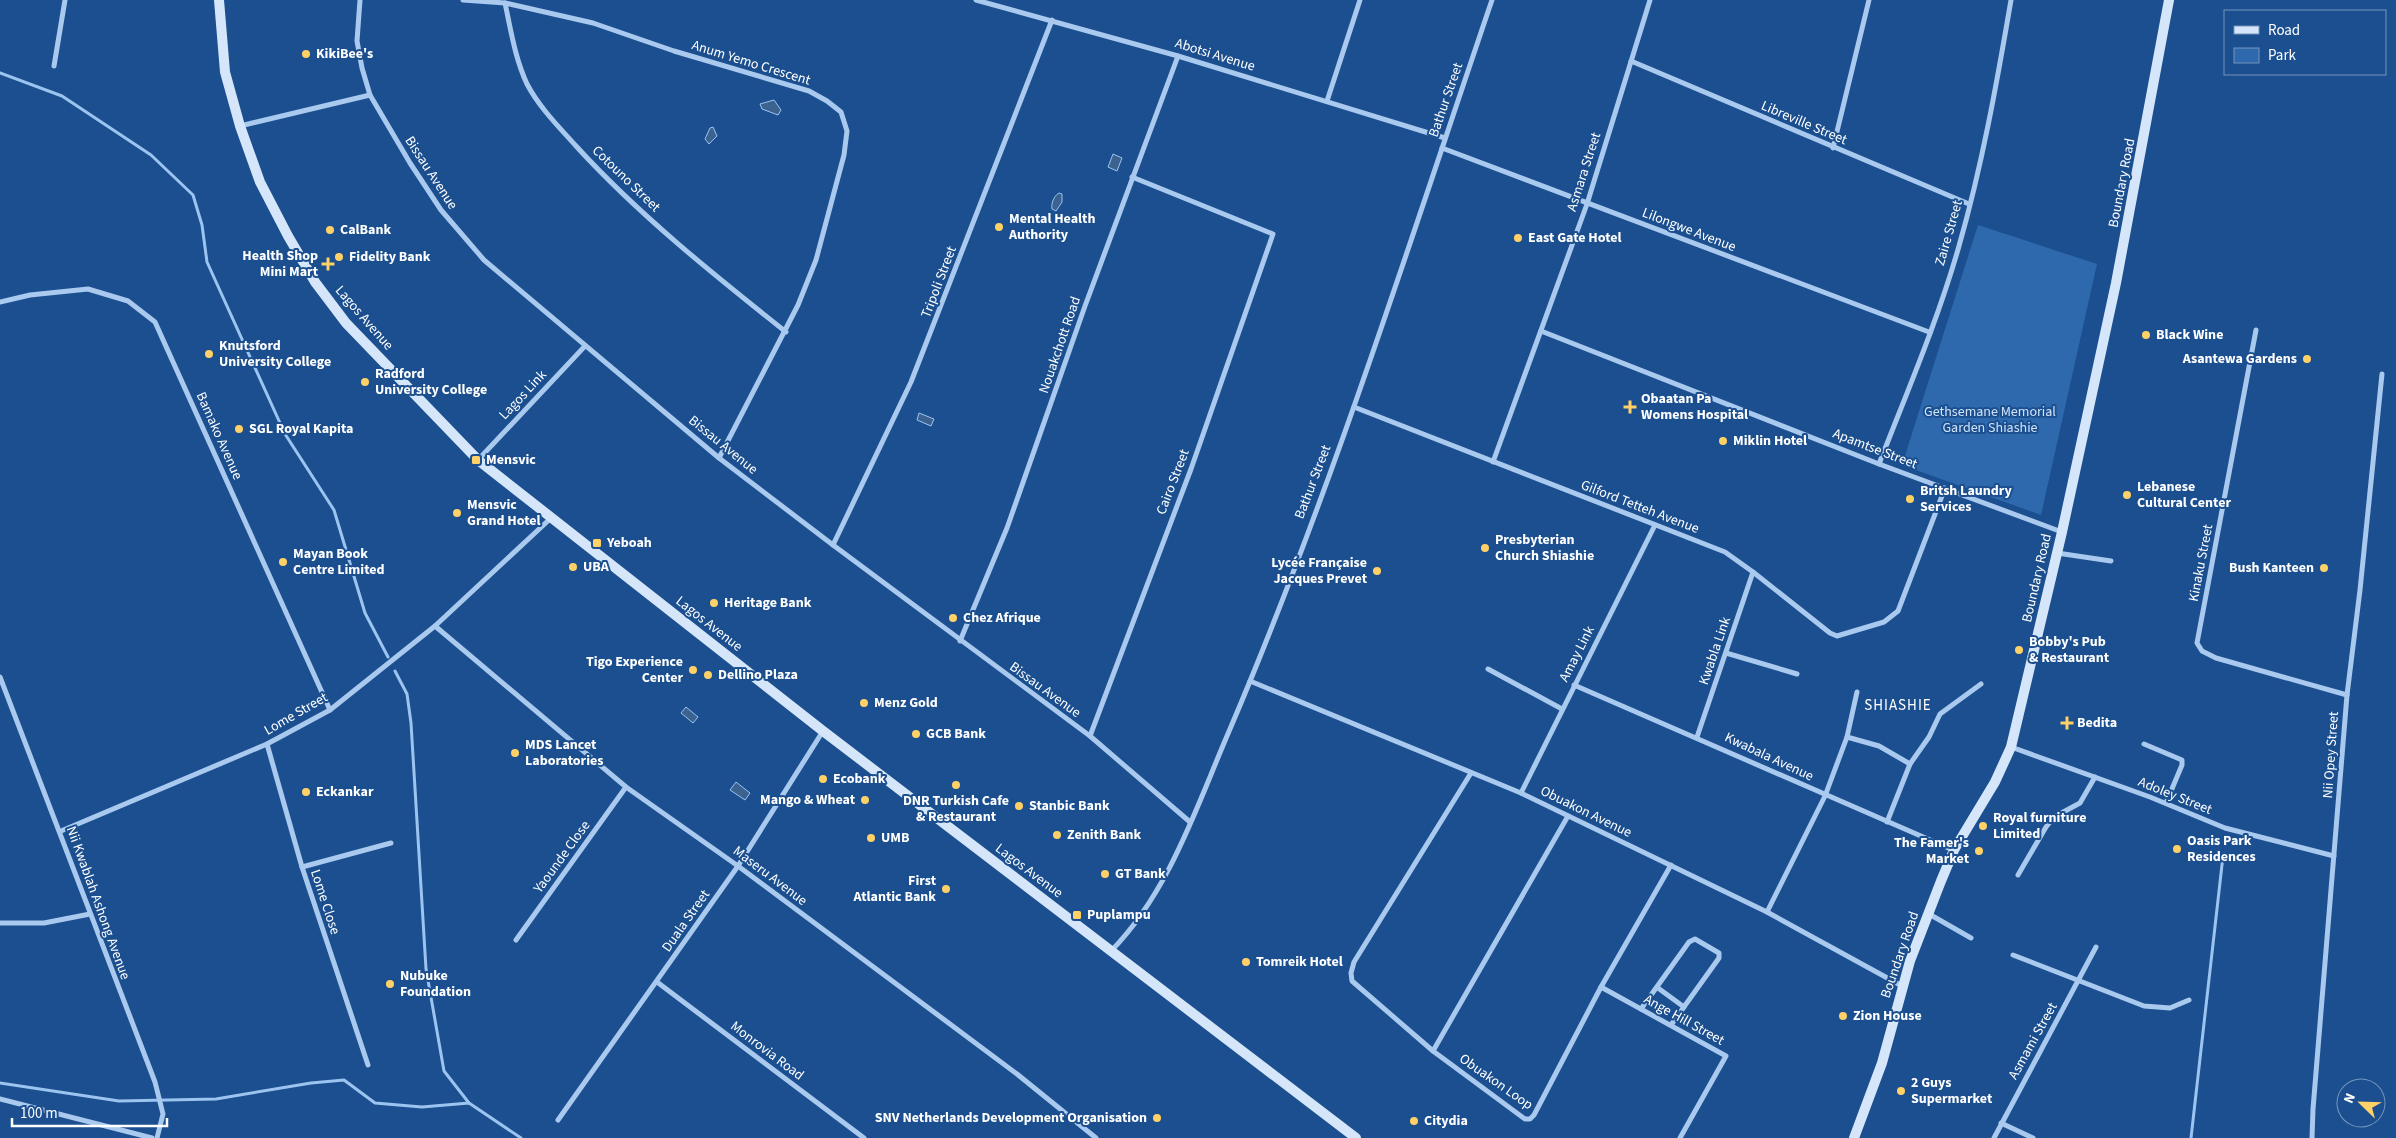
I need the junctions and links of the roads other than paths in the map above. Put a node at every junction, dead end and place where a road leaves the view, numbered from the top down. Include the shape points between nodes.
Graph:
1 (65, 0) edge
2 (219, 0) edge
3 (360, 0) edge
4 (463, 0) edge
5 (976, 0) edge
6 (1360, 0) edge
7 (1492, 0) edge
8 (1650, 0) edge
9 (1869, 0) edge
10 (2011, 0) edge
11 (2169, 0) edge
12 (505, 3) junction
13 (1052, 20) junction
14 (1178, 56) junction
15 (1631, 62) junction
16 (54, 66) dead end
17 (370, 95) junction
18 (1327, 101) junction
19 (240, 126) junction
20 (1445, 138) junction
21 (1442, 148) junction
22 (1833, 148) junction
23 (1132, 177) junction
24 (1587, 204) junction
25 (1969, 204) junction
26 (0, 302) edge
27 (2256, 330) dead end
28 (1541, 331) junction
29 (786, 332) junction
30 (1929, 332) junction
31 (585, 346) junction
32 (2382, 374) dead end
33 (1354, 407) junction
34 (720, 458) junction
35 (478, 460) junction
36 (1493, 462) junction
37 (1880, 464) junction
38 (1945, 488) junction
39 (550, 518) junction
40 (1655, 525) junction
41 (2062, 532) junction
42 (832, 545) junction
43 (2057, 553) junction
44 (2111, 562) dead end
45 (1753, 572) junction
46 (435, 626) junction
47 (960, 641) junction
48 (1726, 653) junction
49 (1488, 669) dead end
50 (1797, 674) dead end
51 (0, 677) edge
52 (1250, 681) junction
53 (1981, 684) dead end
54 (1574, 685) junction
55 (1857, 692) dead end
56 (2347, 694) junction
57 (1562, 708) junction
58 (330, 710) junction
59 (823, 730) junction
60 (1090, 736) junction
61 (1697, 737) junction
62 (1847, 737) junction
63 (267, 744) junction
64 (2144, 744) dead end
65 (2011, 746) junction
66 (1910, 764) junction
67 (1471, 773) junction
68 (2094, 777) junction
69 (626, 787) junction
70 (1520, 793) junction
71 (1825, 796) junction
72 (2166, 803) junction
73 (1568, 816) junction
74 (1190, 822) junction
75 (1887, 822) junction
76 (61, 831) junction
77 (391, 843) dead end
78 (1954, 850) junction
79 (2334, 856) junction
80 (1671, 865) junction
81 (738, 866) junction
82 (302, 867) junction
83 (2018, 875) dead end
84 (1767, 912) junction
85 (90, 914) junction
86 (1928, 914) junction
87 (0, 923) edge
88 (1972, 938) dead end
89 (516, 940) dead end
90 (2096, 947) dead end
91 (1111, 951) junction
92 (2013, 955) dead end
93 (2078, 981) junction
94 (657, 982) junction
95 (1902, 986) junction
96 (1601, 987) junction
97 (1658, 988) junction
98 (2189, 1000) dead end
99 (1684, 1007) junction
100 (1641, 1009) junction
101 (1671, 1025) junction
102 (1433, 1051) junction
103 (368, 1065) dead end
104 (0, 1099) edge
105 (558, 1120) dead end
106 (2001, 1123) junction
107 (152, 1138) edge
108 (157, 1138) edge
109 (864, 1138) edge
110 (1096, 1138) edge
111 (1356, 1138) edge
112 (1680, 1138) edge
113 (1854, 1138) edge
114 (1994, 1138) edge
115 (2033, 1138) edge
116 (2312, 1138) edge

1 - 16 street
2 - 19 street, Lagos Avenue via 225,72
3 - 17 street, Bissau Avenue via 357,41
4 - 12 street, Anum Yemo Crescent
5 - 13 street, Abotsi Avenue
6 - 18 street
7 - 20 street, Bathur Street
8 - 15 street, Asmara Street
9 - 22 street
10 - 25 street, Zaire Street
11 - 41 street, Boundary Road via 2116,283
12 - 29 street, Cotouno Street via 515,51 527,84 548,116 635,205 709,271
12 - 29 street, Anum Yemo Crescent via 593,23 809,91 841,112 847,130 844,155 816,260
13 - 14 street, Abotsi Avenue
13 - 42 street, Tripoli Street via 911,382
14 - 18 street, Abotsi Avenue
14 - 23 street, Nouakchott Road
15 - 22 street, Libreville Street
15 - 24 street, Asmara Street
17 - 19 street
17 - 31 street, Bissau Avenue via 410,163 463,237 505,279
18 - 20 street, Abotsi Avenue
19 - 35 street, Lagos Avenue via 260,182 315,282 346,323
20 - 21 street, Bathur Street
21 - 24 street, Lilongwe Avenue
21 - 33 street, Bathur Street
22 - 25 street, Libreville Street
23 - 47 street, Nouakchott Road via 1007,528
23 - 60 street, Cairo Street via 1273,234 1191,469
24 - 28 street, Asmara Street
24 - 30 street, Lilongwe Avenue
25 - 30 street, Zaire Street via 1959,246
26 - 58 street, Bamako Avenue via 88,288 128,301 155,322
27 - 56 street, Kinaku Street via 2197,643 2202,651 2216,658
28 - 36 street, Asmara Street
28 - 37 street, Apamtse Street
29 - 34 street, Anum Yemo Crescent
30 - 37 street, Zaire Street
31 - 34 street, Bissau Avenue
31 - 35 street, Lagos Link
32 - 56 street, Nii Opey Street
33 - 36 street, Gilford Tetteh Avenue
33 - 52 street, Bathur Street
34 - 42 street, Bissau Avenue
35 - 39 street, Lagos Avenue
36 - 40 street, Gilford Tetteh Avenue
37 - 38 street, Apamtse Street
38 - 41 street, Apamtse Street
38 - 45 street, Gilford Tetteh Avenue via 1898,611 1884,622 1837,636
39 - 46 street, Lome Street
39 - 59 street, Lagos Avenue
40 - 45 street, Gilford Tetteh Avenue via 1725,552
40 - 54 street, Amay Link
41 - 43 street, Boundary Road
42 - 47 street, Bissau Avenue
43 - 44 street
43 - 65 street, Boundary Road
45 - 48 street, Kwabla Link
46 - 58 street, Lome Street
46 - 69 street, Maseru Avenue
47 - 60 street, Bissau Avenue
48 - 50 street
48 - 61 street, Kwabla Link
49 - 57 street
51 - 76 street, Nii Kwablah Ashong Avenue
52 - 67 street, Obuakon Avenue
52 - 74 street, Bathur Street
53 - 66 street via 1940,714
54 - 57 street, Amay Link
54 - 61 street, Kwabala Avenue
55 - 62 street
56 - 79 street, Nii Opey Street
57 - 70 street, Amay Link
58 - 63 street, Lome Street
59 - 81 street, Duala Street
59 - 91 street, Lagos Avenue
60 - 74 street, Bissau Avenue
61 - 71 street, Kwabala Avenue
62 - 66 street via 1879,746
62 - 71 street
63 - 76 street, Lome Street
63 - 82 street, Lome Close
64 - 72 street via 2182,760
65 - 68 street, Adoley Street
65 - 78 street, Boundary Road via 1995,782
66 - 75 street
67 - 70 street, Obuakon Avenue
67 - 102 street via 1354,962 1351,973 1352,981
68 - 72 street, Adoley Street
68 - 83 street via 2080,803 2054,818 2046,827
69 - 81 street, Maseru Avenue
69 - 89 street, Yaounde Close
70 - 73 street, Obuakon Avenue
71 - 75 street, Kwabala Avenue
71 - 84 street
72 - 79 street, Adoley Street via 2225,828
73 - 80 street, Obuakon Avenue
73 - 102 street
74 - 91 street, Bathur Street via 1168,870 1130,931
75 - 78 street, Kwabala Avenue
76 - 85 street, Nii Kwablah Ashong Avenue
77 - 82 street
78 - 86 street, Boundary Road
79 - 116 street, Nii Opey Street
80 - 84 street, Obuakon Avenue
80 - 96 street, Obuakon Loop
81 - 94 street, Duala Street
81 - 110 street, Maseru Avenue via 1017,1074
82 - 103 street, Lome Close
84 - 95 street, Obuakon Avenue
85 - 87 street via 44,922
85 - 108 street, Nii Kwablah Ashong Avenue via 155,1082 163,1114
86 - 88 street
86 - 95 street, Boundary Road
90 - 93 street, Asmami Street
91 - 111 street, Lagos Avenue
92 - 93 street
93 - 98 street via 2144,1006 2170,1008
93 - 106 street, Asmami Street
94 - 105 street, Duala Street
94 - 109 street, Monrovia Road
95 - 113 street, Boundary Road via 1882,1063
96 - 100 street, Ange Hill Street
96 - 102 street, Obuakon Loop via 1530,1120
97 - 99 street
97 - 99 street via 1695,939 1719,953 1719,958
97 - 100 street
99 - 101 street
100 - 101 street, Ange Hill Street
101 - 112 street, Ange Hill Street via 1726,1056
104 - 107 street
106 - 114 street, Asmami Street
106 - 115 street

